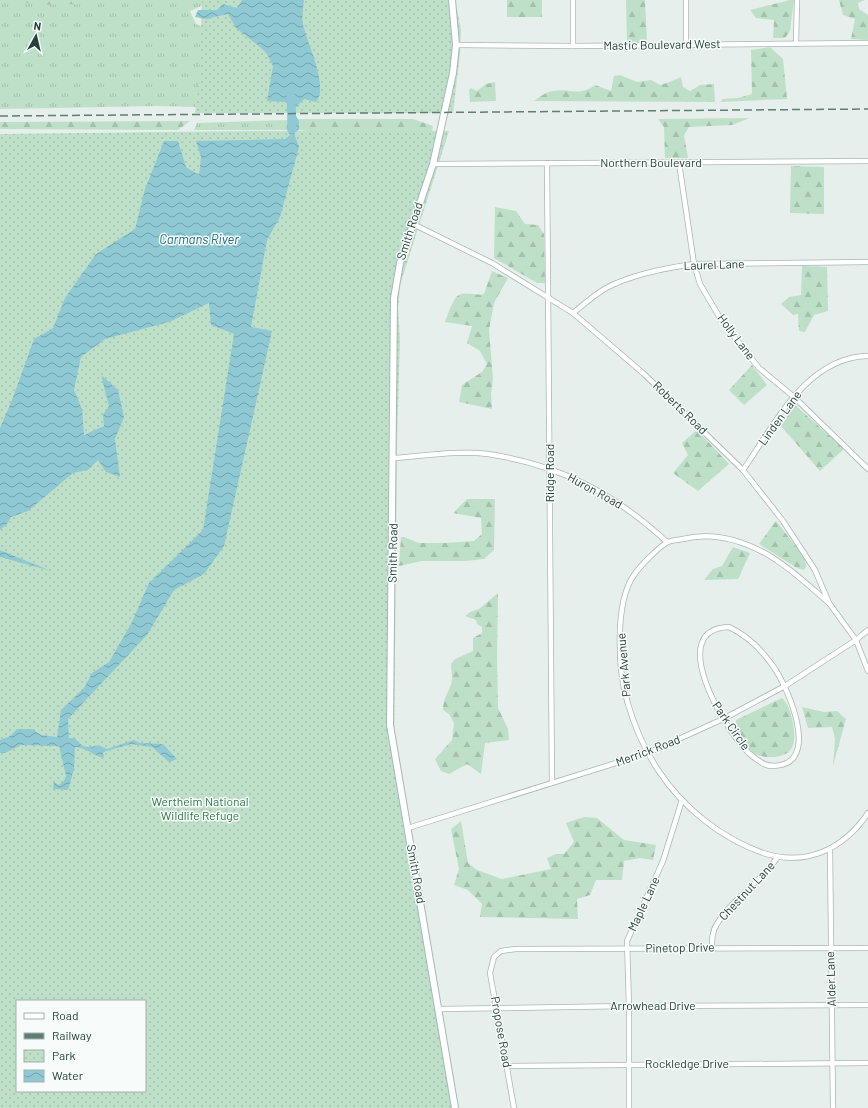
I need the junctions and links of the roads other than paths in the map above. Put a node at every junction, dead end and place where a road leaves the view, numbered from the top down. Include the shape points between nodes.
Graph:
1 (452, 0) edge
2 (573, 0) edge
3 (686, 0) edge
4 (797, 0) edge
5 (868, 43) edge
6 (796, 44) junction
7 (456, 45) junction
8 (686, 45) junction
9 (573, 46) junction
10 (868, 161) edge
11 (547, 163) junction
12 (679, 163) junction
13 (433, 164) junction
14 (413, 224) junction
15 (868, 262) edge
16 (694, 264) junction
17 (549, 297) junction
18 (572, 313) junction
19 (868, 356) edge
20 (794, 397) junction
21 (394, 458) junction
22 (868, 469) edge
23 (550, 470) junction
24 (743, 470) junction
25 (667, 542) junction
26 (829, 603) junction
27 (868, 630) edge
28 (856, 640) junction
29 (868, 671) edge
30 (785, 686) junction
31 (723, 719) junction
32 (648, 753) junction
33 (552, 783) junction
34 (682, 800) junction
35 (868, 813) edge
36 (408, 828) junction
37 (830, 850) junction
38 (777, 858) junction
39 (712, 948) junction
40 (830, 948) junction
41 (868, 948) edge
42 (627, 949) junction
43 (494, 957) joint
44 (832, 1005) junction
45 (868, 1005) edge
46 (629, 1006) junction
47 (496, 1008) junction
48 (438, 1009) junction
49 (832, 1063) junction
50 (868, 1063) edge
51 (629, 1064) junction
52 (507, 1066) junction
53 (455, 1108) edge
54 (514, 1108) edge
55 (629, 1108) edge
56 (833, 1108) edge

1 - 7 street, Smith Road
2 - 9 street
3 - 8 street
4 - 6 street
5 - 6 street, Mastic Boulevard West
6 - 8 street, Mastic Boulevard West
7 - 9 street, Mastic Boulevard West
7 - 13 street, Smith Road via 453,72
8 - 9 street, Mastic Boulevard West
10 - 12 street, Northern Boulevard
11 - 12 street, Northern Boulevard
11 - 13 street, Northern Boulevard
11 - 17 street, Ridge Road
12 - 16 street, Holly Lane
13 - 14 street, Smith Road
14 - 17 street, Roberts Road via 492,263
14 - 21 street, Smith Road via 400,263 394,298
15 - 16 street, Laurel Lane
16 - 18 street, Laurel Lane via 631,278 607,288
16 - 20 street, Holly Lane via 700,284 723,323 759,368
17 - 18 street, Roberts Road
17 - 23 street, Ridge Road
18 - 24 street, Roberts Road via 644,374
19 - 20 street, Linden Lane via 843,360 830,366 805,384
20 - 22 street, Holly Lane
20 - 24 street, Linden Lane
21 - 23 street, Huron Road via 487,454
21 - 36 street, Smith Road via 390,725
23 - 25 street, Huron Road via 568,474 598,490 642,519
23 - 33 street, Ridge Road
24 - 26 street, Roberts Road via 802,549 815,570
25 - 26 street via 695,536 711,536 740,542 770,556
25 - 32 street, Park Avenue via 633,575 620,626 620,657 627,703 637,732
26 - 28 street, Roberts Road
27 - 28 street, Merrick Road
28 - 29 street, Roberts Road
28 - 30 street, Merrick Road
30 - 31 street, Merrick Road
30 - 31 street, Park Circle via 796,720 799,741 796,756 785,764 771,766 758,760 744,749
30 - 31 street, Park Circle via 771,663 754,643 740,632 729,627 710,632 704,639 701,658 706,684
31 - 32 street, Merrick Road
32 - 33 street, Merrick Road
32 - 34 street, Park Avenue
33 - 36 street, Merrick Road
34 - 38 street, Park Avenue via 723,834
34 - 42 street, Maple Lane via 663,861 627,941
35 - 37 street, Park Avenue via 858,828
36 - 48 street, Smith Road
37 - 38 street, Park Avenue via 809,857
37 - 40 street, Alder Lane
38 - 39 street, Chestnut Lane via 767,872 716,924
39 - 40 street, Pinetop Drive
39 - 42 street, Pinetop Drive
40 - 41 street, Pinetop Drive
40 - 44 street, Alder Lane
42 - 43 street, Pinetop Drive via 516,949 501,951
42 - 46 street, Maple Lane
43 - 47 street, Propose Road via 490,973
44 - 45 street, Arrowhead Drive
44 - 46 street, Arrowhead Drive
44 - 49 street, Alder Lane
46 - 47 street, Arrowhead Drive
46 - 51 street, Maple Lane
47 - 48 street, Arrowhead Drive
47 - 52 street, Propose Road
48 - 53 street, Smith Road
49 - 50 street, Rockledge Drive
49 - 51 street, Rockledge Drive
49 - 56 street, Alder Lane
51 - 52 street, Rockledge Drive
51 - 55 street, Maple Lane
52 - 54 street, Propose Road

